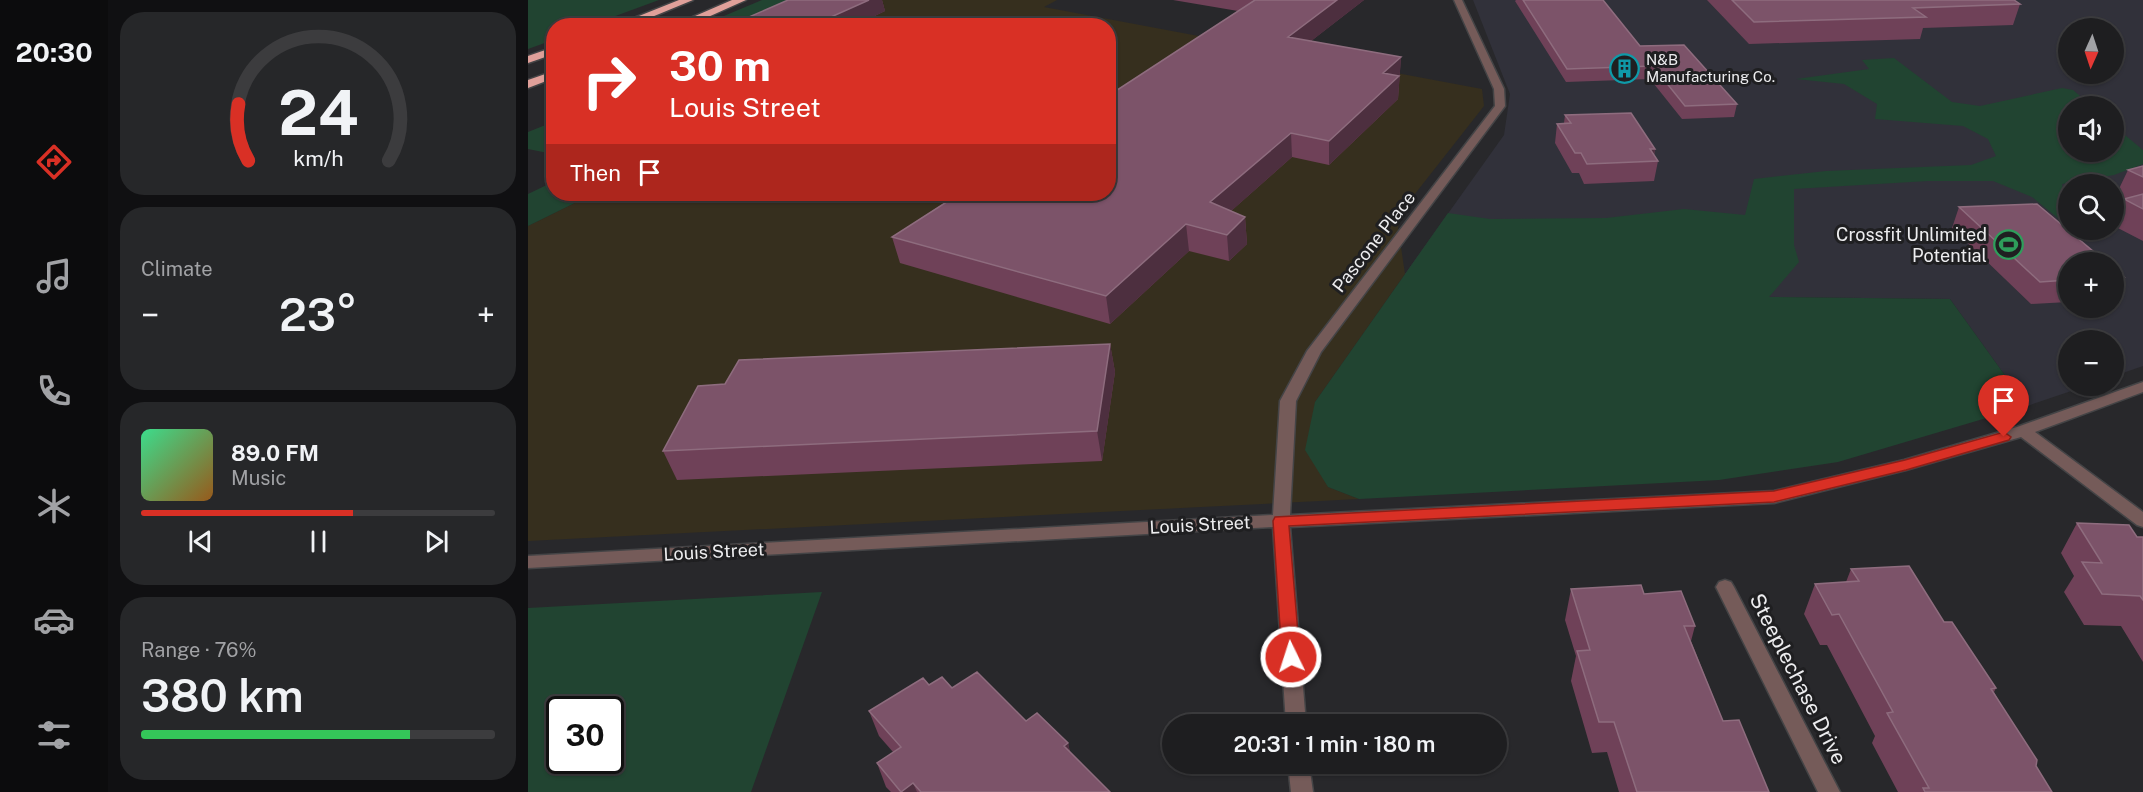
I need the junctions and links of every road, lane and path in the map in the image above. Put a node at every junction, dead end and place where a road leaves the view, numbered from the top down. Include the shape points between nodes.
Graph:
1 (688, 0) edge
2 (741, 0) edge
3 (1458, 0) edge
4 (641, 18) edge
5 (697, 18) edge
6 (546, 53) edge
7 (528, 60) edge
8 (546, 77) edge
9 (528, 84) edge
10 (2143, 387) edge
11 (2023, 431) junction
12 (1281, 521) junction
13 (2143, 521) edge
14 (528, 562) edge
15 (1725, 587) dead end
16 (1295, 714) edge
17 (1300, 774) edge
18 (1302, 792) edge
19 (1829, 792) edge

1 - 4 highway
2 - 5 highway
3 - 12 street, Pascone Place via 1499,89 1500,106 1314,351 1288,401
6 - 7 highway
8 - 9 highway
10 - 11 street, Louis Street
11 - 12 street, Louis Street via 1774,497
11 - 13 street
12 - 14 street, Louis Street
12 - 16 street, Pascone Place
15 - 19 street, Steeplechase Drive
17 - 18 street

